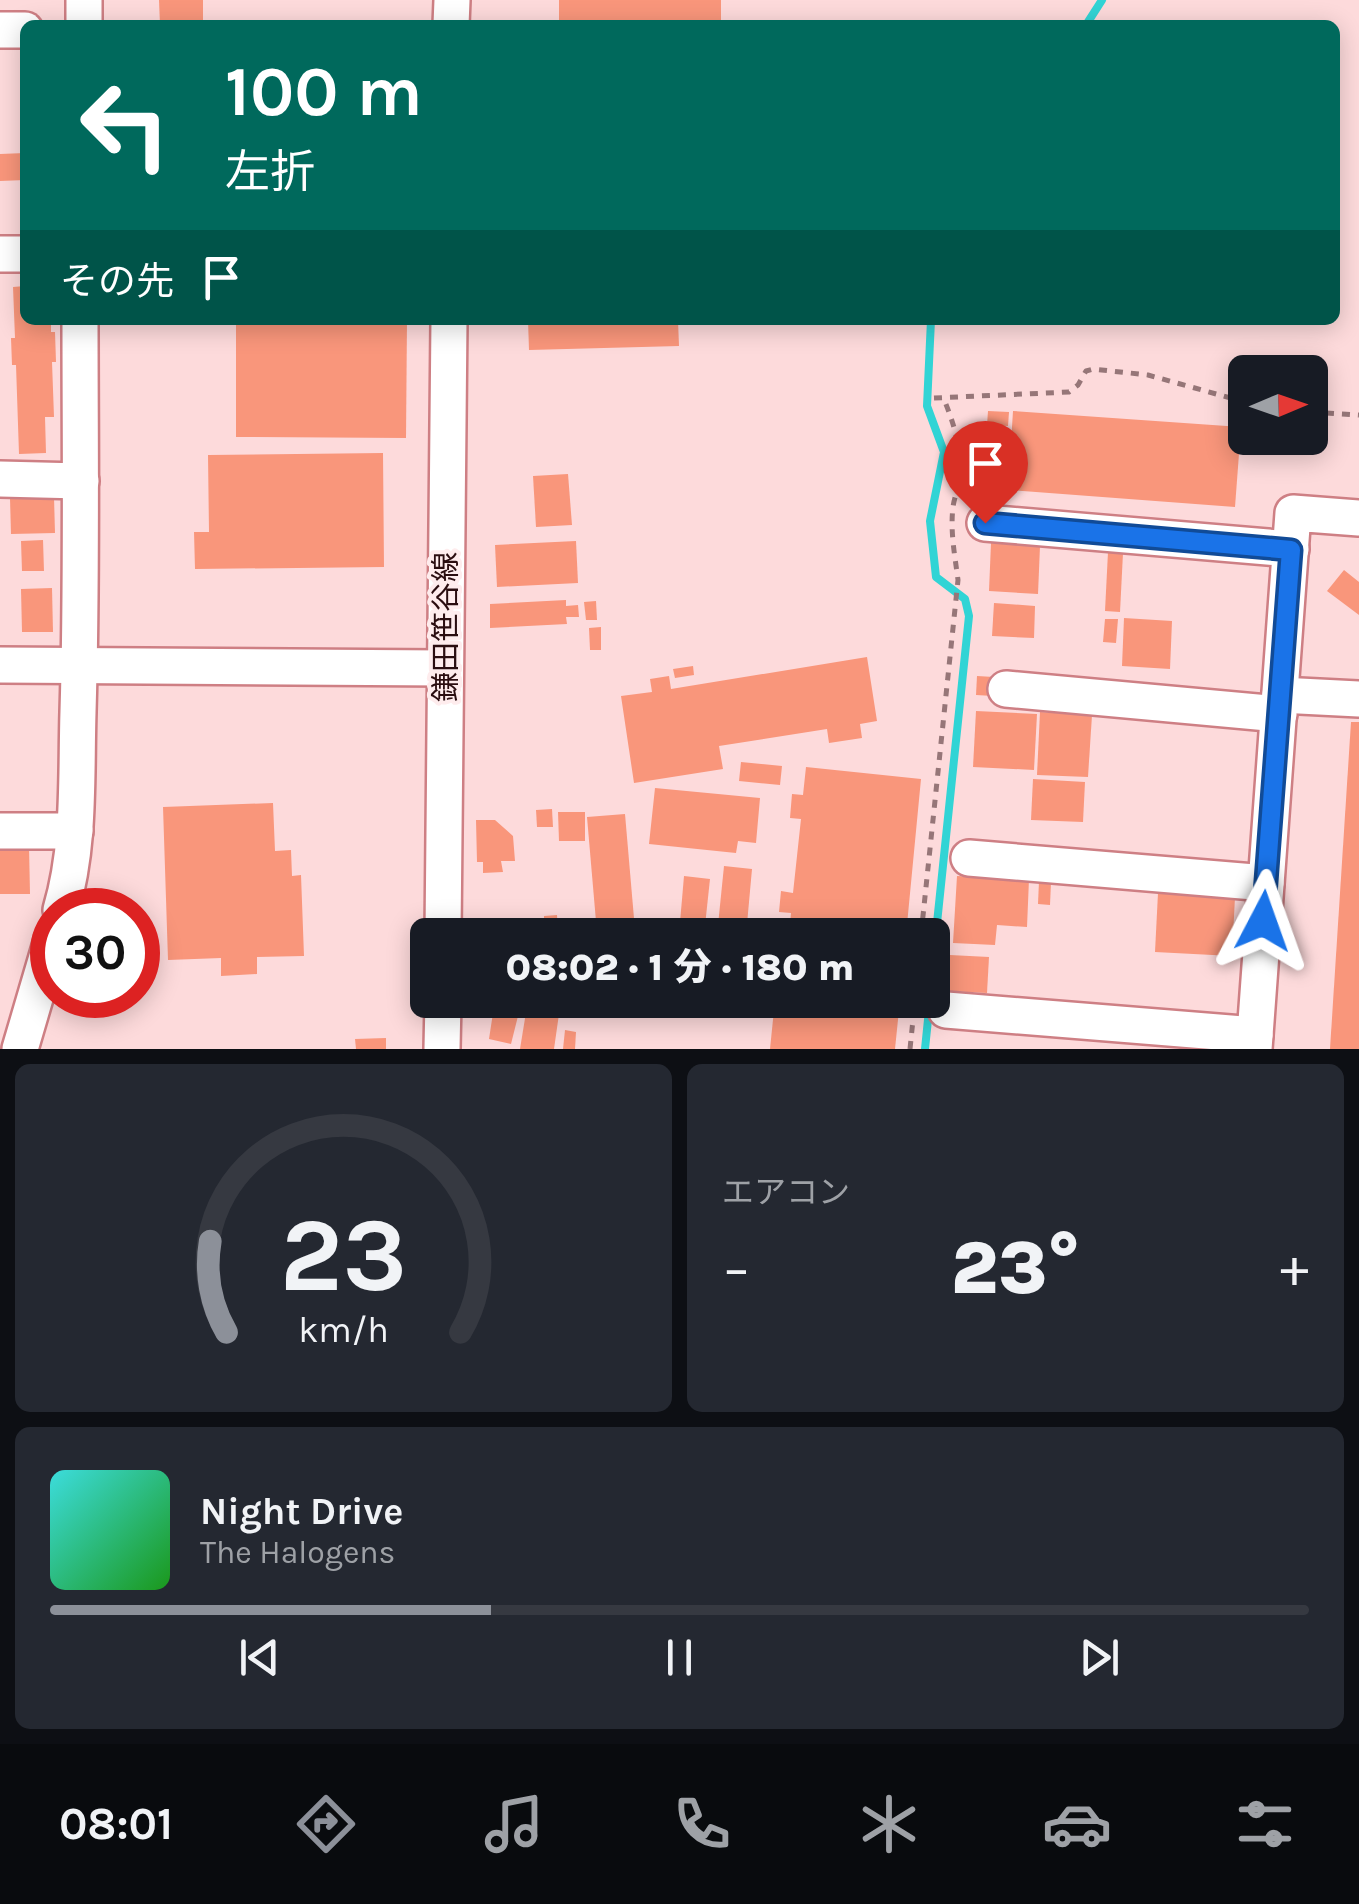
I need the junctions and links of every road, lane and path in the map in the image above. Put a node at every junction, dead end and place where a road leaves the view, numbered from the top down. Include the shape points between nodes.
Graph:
1 (80, 325) edge
2 (448, 325) edge
3 (1228, 397) edge
4 (934, 398) dead end
5 (943, 398) junction
6 (1328, 413) edge
7 (1359, 415) edge
8 (0, 479) edge
9 (80, 481) junction
10 (1359, 518) edge
11 (985, 523) dead end
12 (1291, 550) junction
13 (79, 664) junction
14 (0, 665) edge
15 (446, 668) junction
16 (1006, 689) dead end
17 (1359, 699) edge
18 (1279, 704) junction
19 (0, 831) edge
20 (74, 831) junction
21 (969, 858) dead end
22 (1266, 883) junction
23 (66, 888) edge
24 (444, 918) edge
25 (924, 918) edge
26 (950, 1007) edge
27 (30, 1015) edge
28 (443, 1018) edge
29 (924, 1018) edge
30 (1254, 1042) edge
31 (20, 1049) edge
32 (442, 1049) edge
33 (910, 1049) edge

1 - 9 street
2 - 15 street, 鎌田笹谷線
3 - 5 path via 1148,375 1092,369 1069,392
4 - 5 path
5 - 25 path via 960,458 952,536 958,580
6 - 7 path
8 - 9 street
9 - 13 street
10 - 12 street via 1294,513
11 - 12 street
12 - 18 street
13 - 14 street
13 - 15 street
13 - 20 street
15 - 24 street, 鎌田笹谷線
16 - 18 street
17 - 18 street
18 - 22 street
19 - 20 street
20 - 23 street
21 - 22 street
22 - 30 street
26 - 30 street
27 - 31 street
28 - 32 street
29 - 33 path

